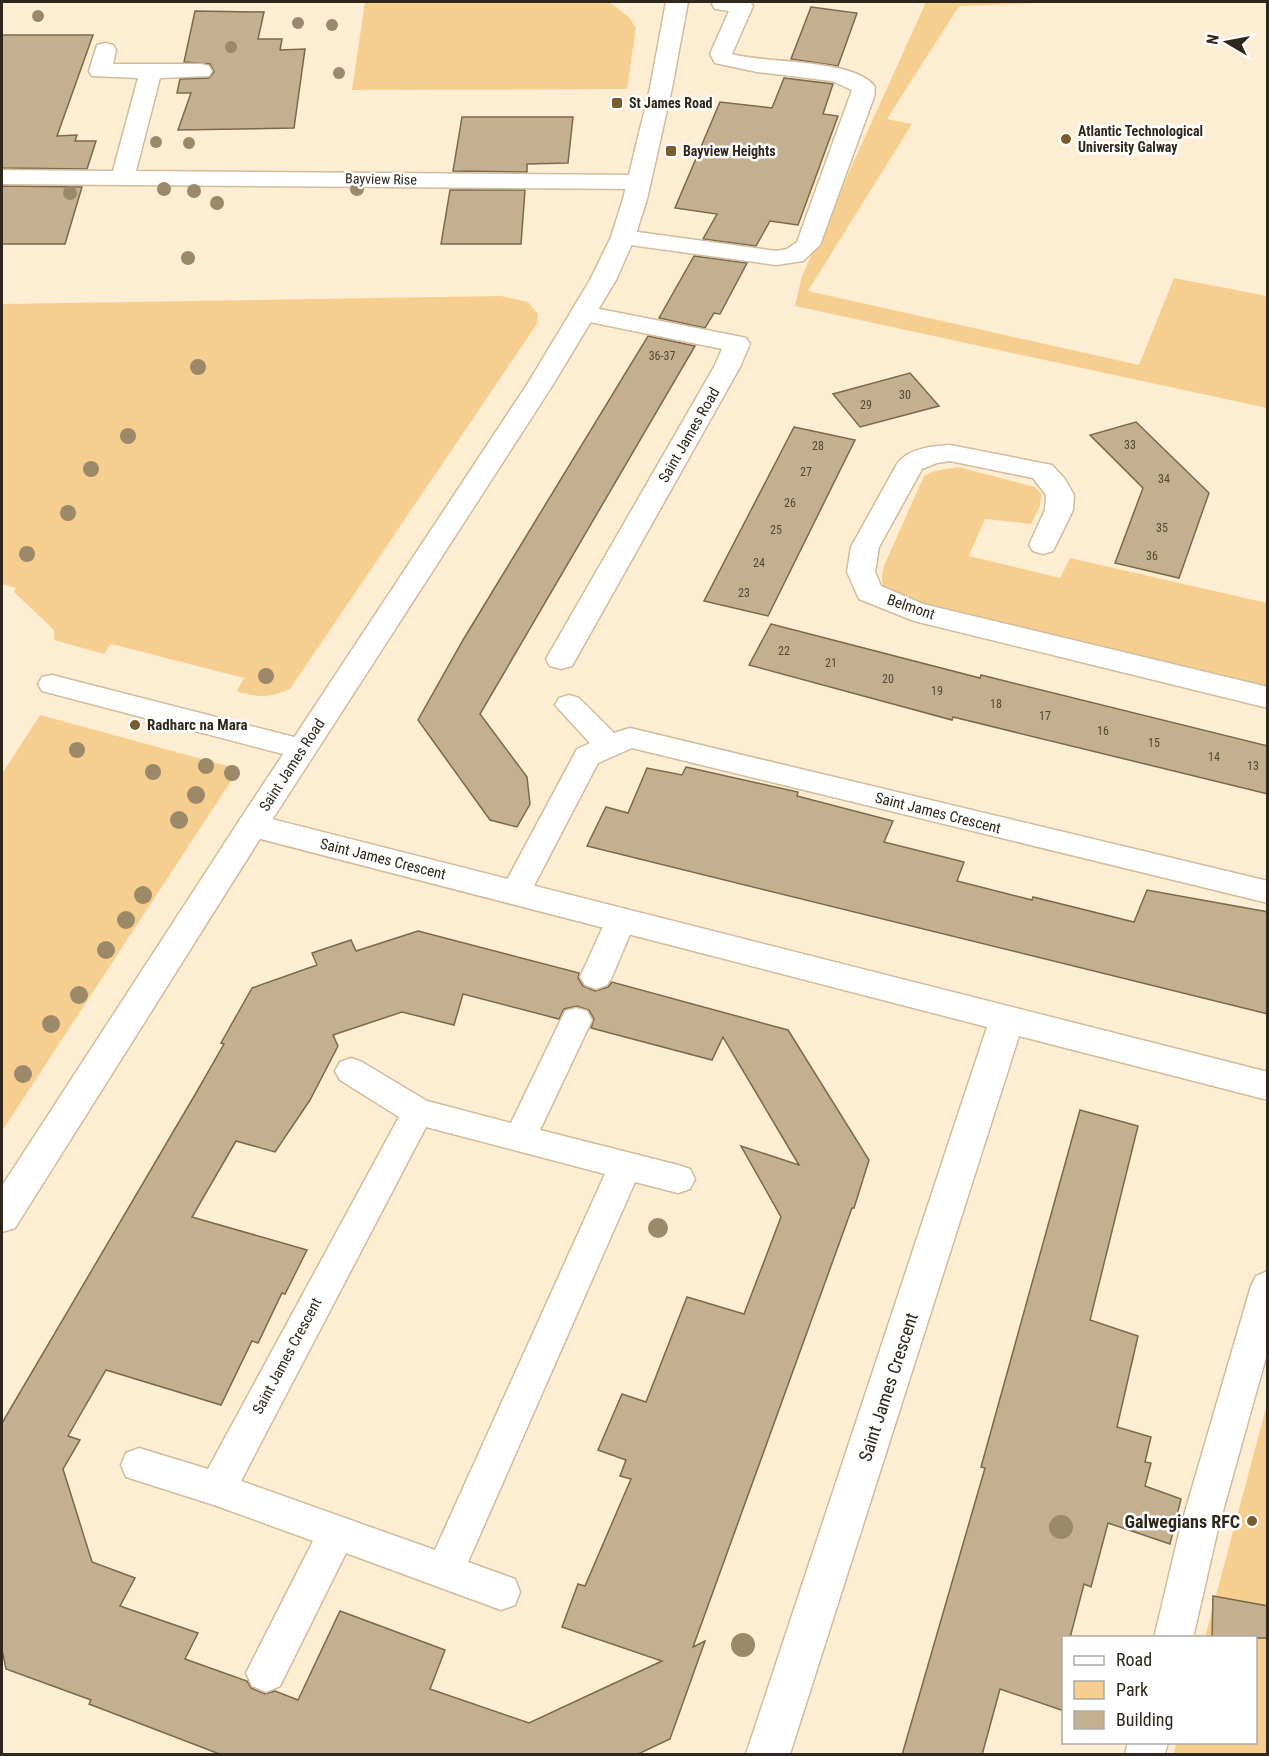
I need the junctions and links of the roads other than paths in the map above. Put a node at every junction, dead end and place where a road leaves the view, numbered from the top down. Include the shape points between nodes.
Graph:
1 (677, 2) edge
2 (723, 4) dead end
3 (105, 50) dead end
4 (201, 70) dead end
5 (151, 71) junction
6 (123, 176) junction
7 (2, 177) edge
8 (639, 182) junction
9 (623, 237) junction
10 (584, 314) junction
11 (1043, 544) dead end
12 (561, 659) dead end
13 (51, 684) dead end
14 (1268, 698) edge
15 (569, 705) dead end
16 (609, 745) junction
17 (302, 749) junction
18 (252, 826) junction
19 (1268, 892) edge
20 (515, 893) junction
21 (621, 920) junction
22 (596, 977) dead end
23 (1007, 1019) junction
24 (576, 1020) dead end
25 (351, 1071) dead end
26 (1268, 1086) edge
27 (417, 1112) junction
28 (520, 1138) junction
29 (626, 1166) junction
30 (678, 1179) dead end
31 (2, 1218) edge
32 (1268, 1286) edge
33 (139, 1465) dead end
34 (217, 1489) junction
35 (337, 1532) junction
36 (445, 1571) junction
37 (501, 1592) dead end
38 (1173, 1636) edge
39 (266, 1673) dead end
40 (768, 1755) edge

1 - 8 street, Saint James Road
2 - 9 street via 741,6 721,54 723,58 741,64 840,76 864,87 808,245 794,256 776,258
3 - 5 street via 100,72
4 - 5 street
5 - 6 street
6 - 7 street, Bayview Rise
6 - 8 street, Bayview Rise
8 - 9 street, Saint James Road
9 - 10 street, Saint James Road
10 - 12 street, Saint James Road via 737,344
10 - 17 street, Saint James Road
11 - 14 street, Belmont via 1059,510 1060,495 1042,471 950,453 931,454 910,464 896,487 865,547 861,572 869,592 914,611
13 - 17 lane
15 - 16 lane
16 - 19 lane, Saint James Crescent via 630,738
16 - 20 lane, Saint James Crescent via 587,756
17 - 18 street, Saint James Road
18 - 20 street, Saint James Crescent
18 - 31 street, Saint James Road
20 - 21 street, Saint James Crescent
21 - 22 lane
21 - 23 street, Saint James Crescent
23 - 26 street, Saint James Crescent
23 - 40 street, Saint James Crescent
24 - 28 lane
25 - 27 lane
27 - 28 lane
27 - 34 lane, Saint James Crescent
28 - 29 lane
29 - 30 lane
29 - 36 lane
32 - 38 lane via 1199,1529
33 - 34 lane
34 - 35 lane
35 - 36 lane
35 - 39 lane
36 - 37 lane

